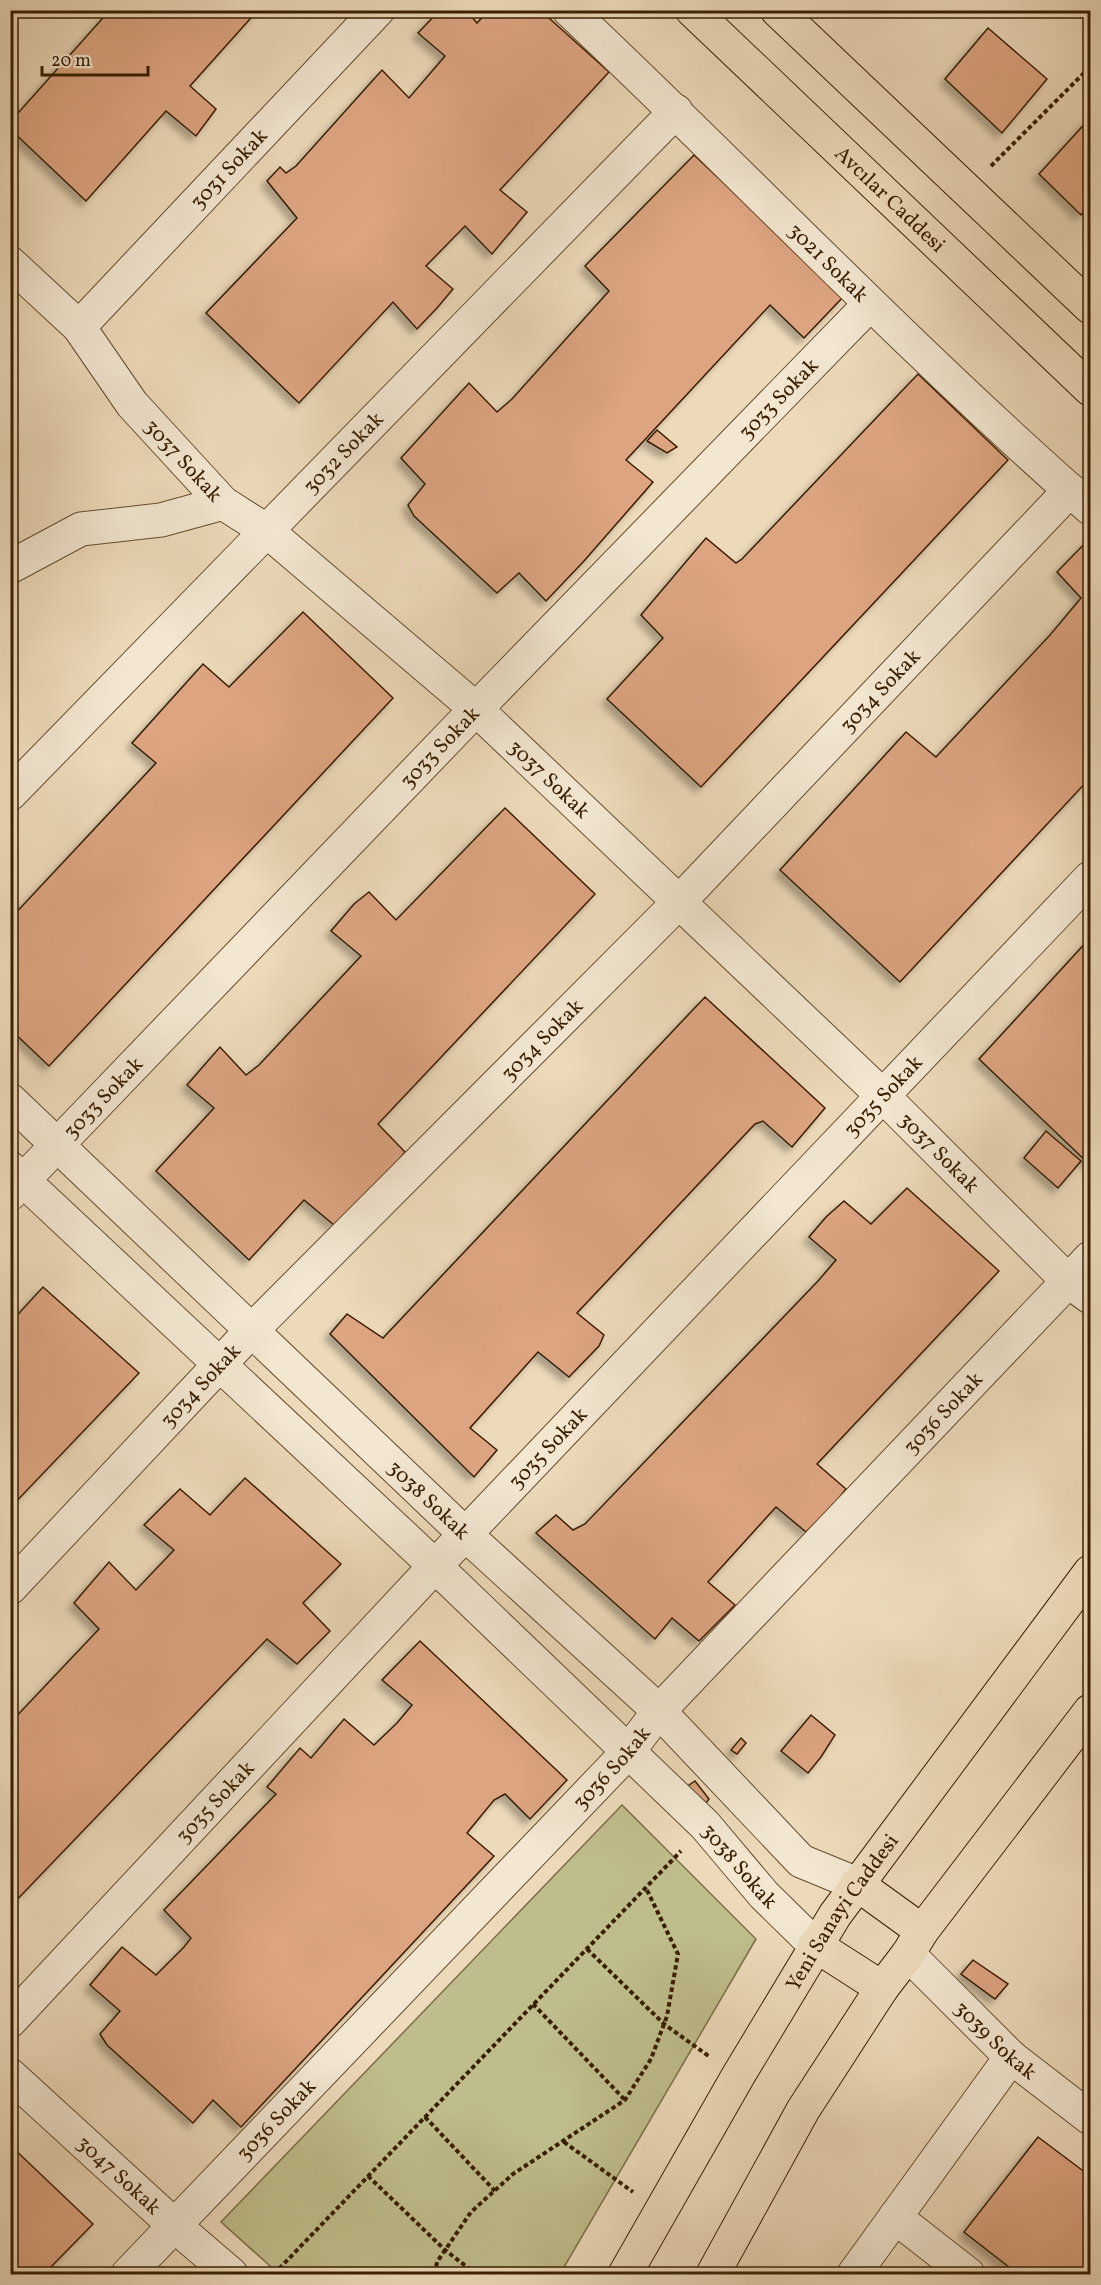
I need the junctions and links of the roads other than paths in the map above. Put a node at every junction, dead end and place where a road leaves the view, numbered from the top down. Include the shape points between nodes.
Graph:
1 (378, 10) edge
2 (569, 10) edge
3 (692, 10) edge
4 (777, 10) edge
5 (676, 111) junction
6 (10, 263) edge
7 (870, 304) junction
8 (1090, 307) edge
9 (79, 327) junction
10 (1090, 389) edge
11 (1080, 499) edge
12 (223, 503) junction
13 (267, 531) junction
14 (10, 567) edge
15 (476, 709) junction
16 (10, 795) edge
17 (1090, 878) edge
18 (678, 903) junction
19 (882, 1095) junction
20 (10, 1100) edge
21 (57, 1144) junction
22 (15, 1181) edge
23 (1090, 1258) edge
24 (1079, 1289) edge
25 (252, 1330) junction
26 (220, 1364) junction
27 (465, 1534) junction
28 (435, 1566) junction
29 (1090, 1572) edge
30 (10, 1588) edge
31 (1090, 1711) edge
32 (659, 1712) junction
33 (627, 1753) junction
34 (856, 1884) junction
35 (915, 1943) junction
36 (815, 1945) junction
37 (882, 1988) junction
38 (10, 2021) edge
39 (1011, 2057) junction
40 (10, 2074) edge
41 (1090, 2118) edge
42 (895, 2217) junction
43 (174, 2226) junction
44 (128, 2274) edge
45 (231, 2274) edge
46 (625, 2274) edge
47 (713, 2274) edge
48 (854, 2274) edge
49 (968, 2274) edge

1 - 9 lane, 3031 Sokak
2 - 5 lane, 3021 Sokak
3 - 10 main road, Avcılar Caddesi
4 - 8 main road
5 - 7 lane, 3021 Sokak
5 - 13 lane, 3032 Sokak
6 - 9 lane, 3037 Sokak
7 - 11 lane, 3021 Sokak
7 - 15 lane, 3033 Sokak
9 - 12 lane, 3037 Sokak via 132,404
11 - 18 lane, 3034 Sokak
12 - 13 lane, 3037 Sokak
12 - 14 lane via 161,520 81,529
13 - 15 lane, 3037 Sokak
13 - 16 lane, 3032 Sokak
15 - 18 lane, 3037 Sokak
15 - 21 lane, 3033 Sokak
17 - 19 lane, 3035 Sokak
18 - 19 lane, 3037 Sokak
18 - 25 lane, 3034 Sokak
19 - 24 lane, 3037 Sokak
19 - 27 lane, 3035 Sokak
20 - 21 lane, 3038 Sokak
21 - 22 lane, 3033 Sokak
21 - 25 lane, 3038 Sokak
22 - 26 lane, 3038 Sokak
23 - 24 lane, 3036 Sokak
24 - 32 lane, 3036 Sokak
25 - 26 lane, 3034 Sokak
25 - 27 lane, 3038 Sokak
26 - 28 lane, 3038 Sokak
26 - 30 lane, 3034 Sokak
27 - 28 lane, 3035 Sokak
27 - 32 lane, 3038 Sokak
28 - 33 lane, 3038 Sokak
28 - 38 lane, 3035 Sokak
29 - 34 main road, Yeni Sanayi Caddesi
31 - 35 main road
32 - 33 lane, 3036 Sokak
32 - 34 lane, 3038 Sokak via 801,1861
33 - 36 lane, 3038 Sokak via 705,1825 764,1895
33 - 43 lane, 3036 Sokak
34 - 35 main road
34 - 36 main road, Yeni Sanayi Caddesi
35 - 37 main road
35 - 39 lane, 3039 Sokak
36 - 37 main road
36 - 46 main road, Yeni Sanayi Caddesi
37 - 47 main road via 803,2110
39 - 41 lane, 3039 Sokak
39 - 42 lane
40 - 43 lane, 3047 Sokak
42 - 48 lane
42 - 49 lane
43 - 44 lane, 3036 Sokak
43 - 45 lane, 3047 Sokak

